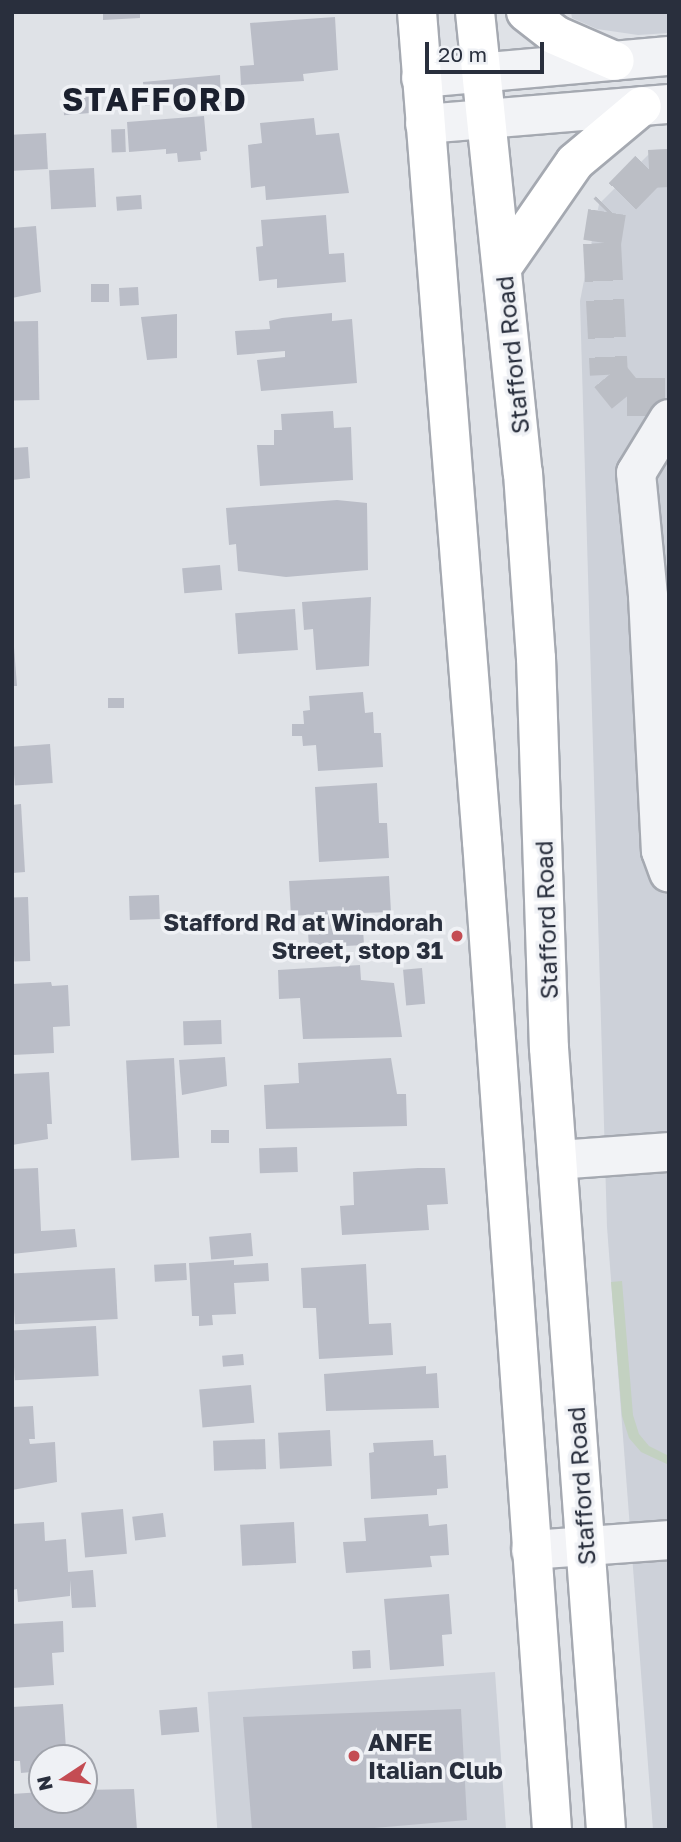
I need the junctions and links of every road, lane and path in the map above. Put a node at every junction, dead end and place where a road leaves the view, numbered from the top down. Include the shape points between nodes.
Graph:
1 (417, 12) edge
2 (475, 12) edge
3 (526, 12) edge
4 (669, 57) edge
5 (615, 61) junction
6 (483, 73) junction
7 (421, 78) junction
8 (655, 105) edge
9 (488, 118) junction
10 (425, 124) junction
11 (503, 266) junction
12 (669, 419) edge
13 (669, 873) edge
14 (669, 1152) edge
15 (557, 1160) junction
16 (669, 1540) edge
17 (585, 1546) junction
18 (531, 1550) junction
19 (552, 1830) edge
20 (606, 1830) edge

1 - 7 highway
2 - 6 highway, Stafford Road
3 - 5 highway via 555,35
4 - 5 street
5 - 6 street
6 - 7 street
6 - 9 highway, Stafford Road
7 - 10 highway
8 - 9 street
8 - 11 highway via 575,162
9 - 10 street
9 - 11 highway, Stafford Road
10 - 18 highway via 483,855
11 - 15 highway, Stafford Road via 536,658
12 - 13 street via 636,473 648,596 661,851
14 - 15 street
15 - 17 highway, Stafford Road
16 - 17 street
17 - 18 street
17 - 20 highway, Stafford Road
18 - 19 highway

